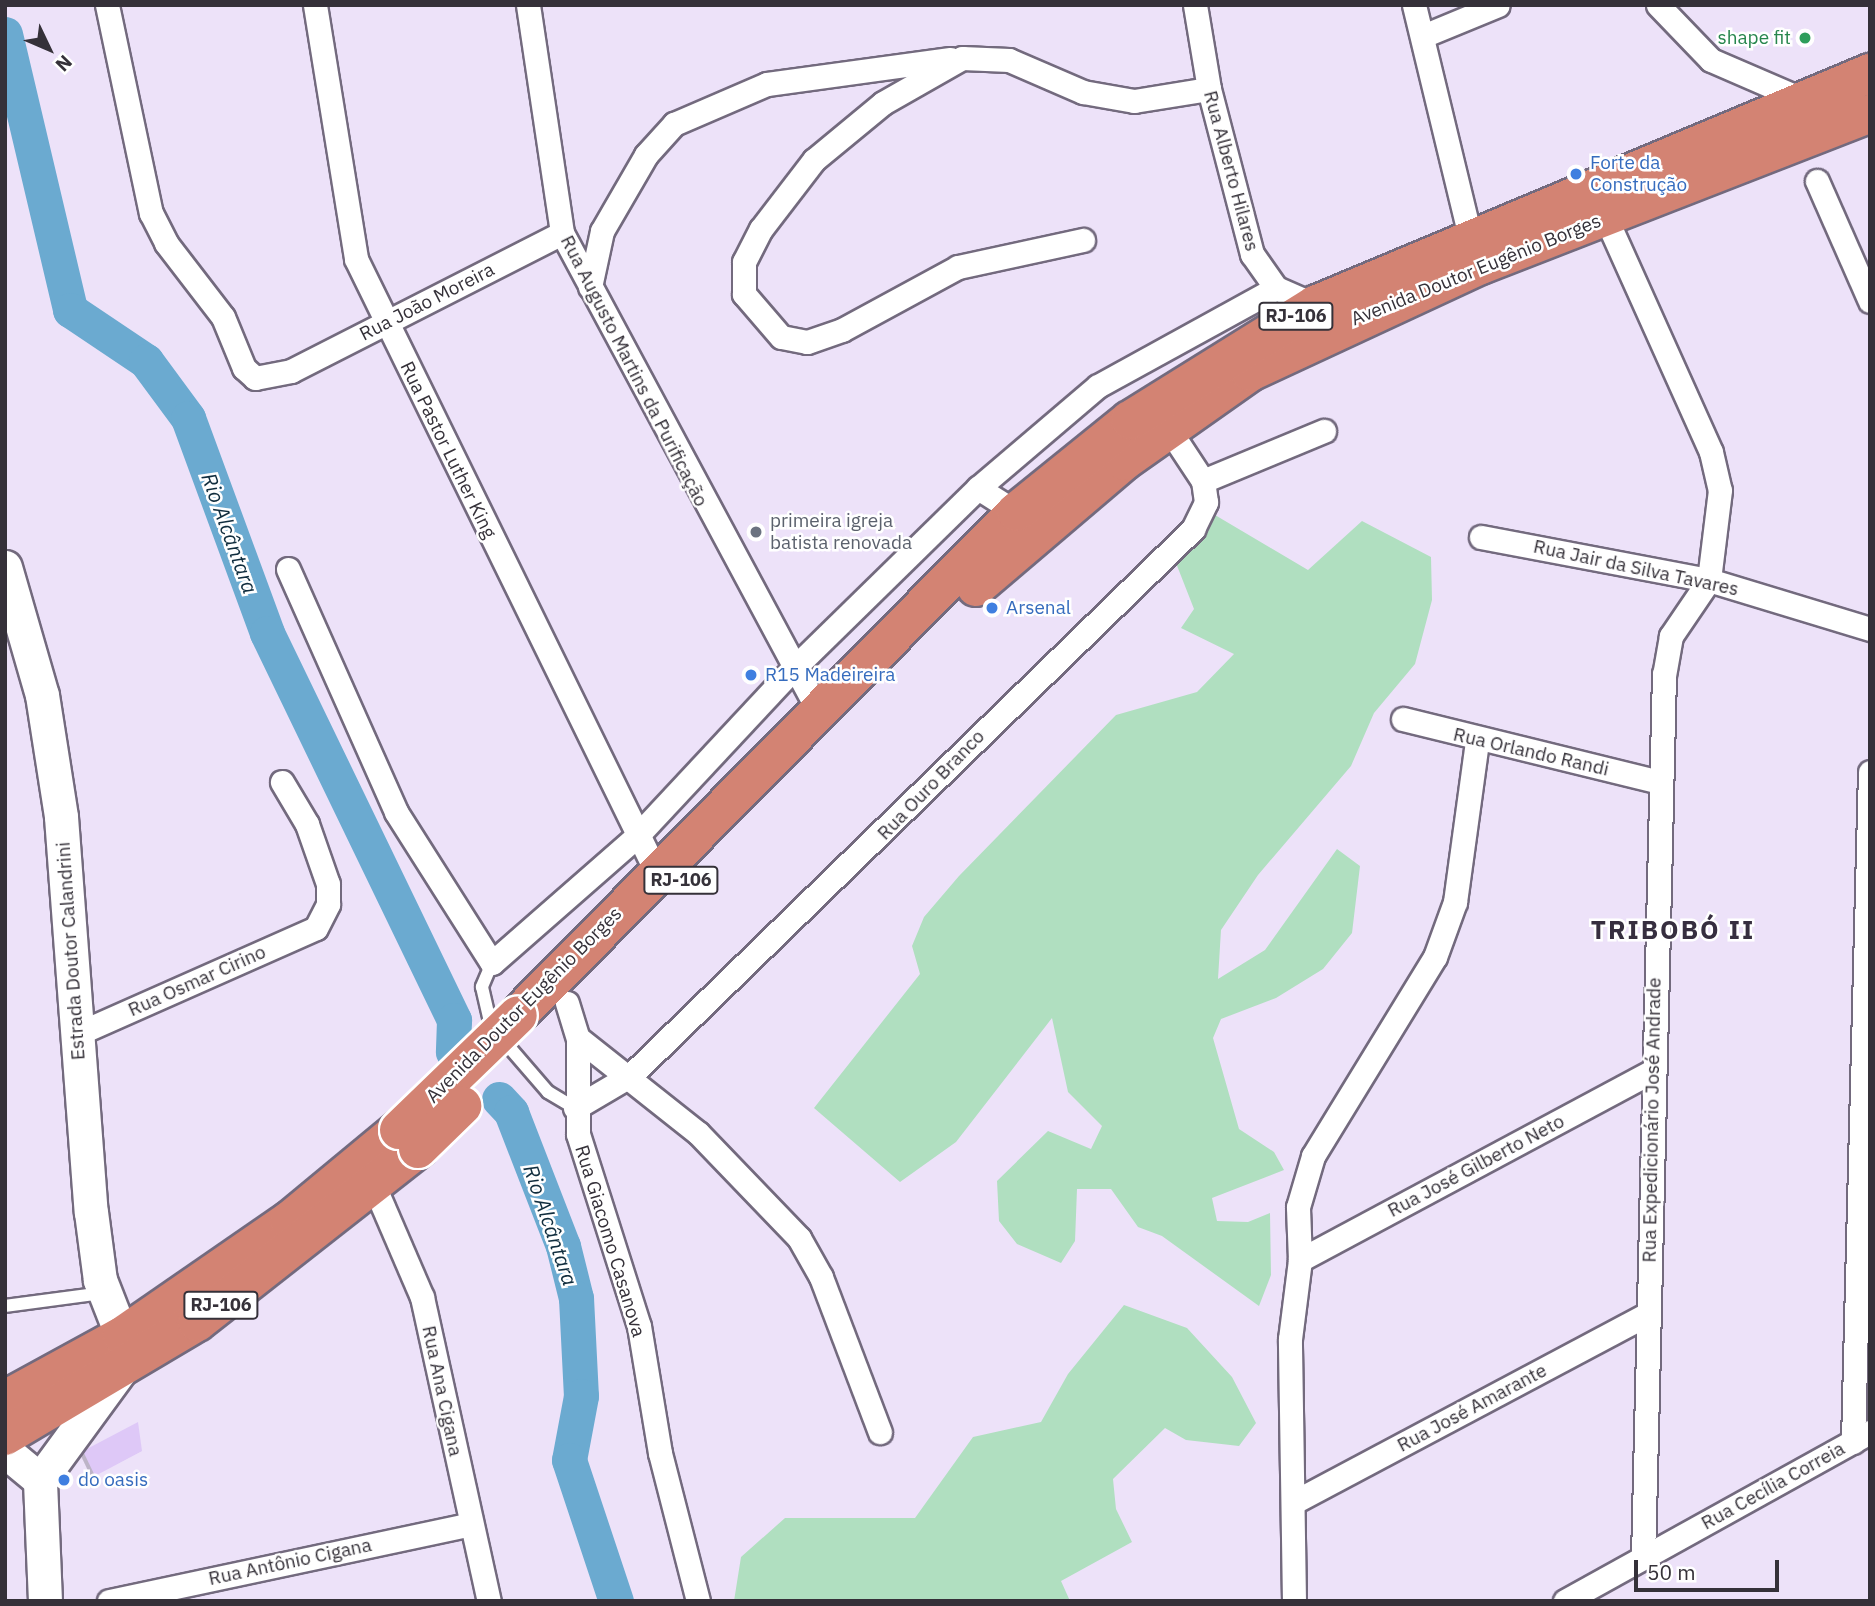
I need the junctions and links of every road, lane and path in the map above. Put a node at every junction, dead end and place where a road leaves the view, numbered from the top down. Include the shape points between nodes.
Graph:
1 (107, 5) edge
2 (315, 5) edge
3 (528, 5) edge
4 (1195, 5) edge
5 (1414, 5) edge
6 (1498, 5) edge
7 (1658, 5) edge
8 (1423, 36) junction
9 (962, 58) junction
10 (1870, 73) edge
11 (1209, 89) junction
12 (1801, 99) junction
13 (1870, 113) edge
14 (1817, 181) dead end
15 (1605, 216) junction
16 (562, 233) junction
17 (1083, 240) dead end
18 (1471, 240) junction
19 (590, 287) junction
20 (1276, 288) junction
21 (1870, 301) edge
22 (1315, 305) junction
23 (386, 323) junction
24 (1168, 428) junction
25 (1324, 431) dead end
26 (1203, 481) junction
27 (978, 488) junction
28 (1016, 512) junction
29 (1481, 537) dead end
30 (5, 567) edge
31 (288, 569) dead end
32 (1709, 580) junction
33 (1870, 629) edge
34 (791, 671) junction
35 (818, 710) junction
36 (1402, 719) dead end
37 (1477, 742) junction
38 (1870, 772) edge
39 (282, 782) dead end
40 (1660, 782) junction
41 (637, 836) junction
42 (656, 871) junction
43 (492, 963) junction
44 (573, 1021) junction
45 (526, 1025) junction
46 (77, 1034) junction
47 (1652, 1071) junction
48 (631, 1075) junction
49 (575, 1108) junction
50 (409, 1139) junction
51 (375, 1188) junction
52 (1300, 1260) junction
53 (104, 1293) junction
54 (5, 1306) edge
55 (1647, 1314) junction
56 (121, 1354) junction
57 (5, 1400) edge
58 (880, 1432) dead end
59 (5, 1436) edge
60 (1862, 1437) edge
61 (5, 1451) edge
62 (40, 1480) junction
63 (1296, 1501) junction
64 (471, 1524) junction
65 (1643, 1557) junction
66 (44, 1601) edge
67 (109, 1601) edge
68 (489, 1601) edge
69 (698, 1601) edge
70 (1294, 1601) edge
71 (1565, 1601) edge

1 - 23 street, Rua João Moreira via 151,213 166,243 199,282 249,374 267,380 292,371
2 - 23 street, Rua Pastor Luther King via 356,259
3 - 16 street, Rua Augusto Martins da Purificação
4 - 11 street, Rua Alberto Hilares
5 - 8 street
6 - 8 street
7 - 12 street via 1711,60
8 - 18 street
9 - 11 street via 1009,60 1083,92 1134,101
9 - 17 street via 847,129 791,188 744,262 744,294 759,318 782,337 807,342 842,330 958,267
9 - 19 street via 767,84 674,124 646,155 603,231
10 - 12 highway, Avenida Doutor Eugênio Borges / RJ-106
11 - 20 street, Rua Alberto Hilares via 1252,254
12 - 18 highway, Avenida Doutor Eugênio Borges / RJ-106
13 - 15 highway, Avenida Doutor Eugênio Borges / RJ-106
14 - 21 street
15 - 24 highway, Avenida Doutor Eugênio Borges / RJ-106 via 1358,317 1250,372
15 - 32 street, Rua Expedicionário José Andrade via 1711,452 1720,490
16 - 19 street, Rua Augusto Martins da Purificação
16 - 23 street, Rua João Moreira
18 - 22 highway, Avenida Doutor Eugênio Borges / RJ-106
19 - 34 street, Rua Augusto Martins da Purificação
20 - 22 street
20 - 27 street via 1098,386
22 - 28 highway, Avenida Doutor Eugênio Borges / RJ-106 via 1130,420
23 - 41 street, Rua Pastor Luther King
24 - 26 street
24 - 44 highway, Avenida Doutor Eugênio Borges / RJ-106 via 1046,523 966,596 713,846
25 - 26 street
26 - 48 street, Rua Ouro Branco via 1206,502 1193,529
27 - 28 street
27 - 34 street
28 - 35 highway, Avenida Doutor Eugênio Borges / RJ-106
29 - 32 street, Rua Jair da Silva Tavares
30 - 46 street, Estrada Doutor Calandrini via 42,695 61,817
31 - 43 street via 396,811
32 - 33 street, Rua Jair da Silva Tavares
32 - 40 street, Rua Expedicionário José Andrade via 1671,636
34 - 35 street, Rua Augusto Martins da Purificação
34 - 41 street
35 - 42 highway, Avenida Doutor Eugênio Borges / RJ-106
36 - 37 street, Rua Orlando Randi
37 - 40 street, Rua Orlando Randi
37 - 52 street via 1455,902 1435,957 1313,1156 1298,1207
38 - 60 street
39 - 46 street, Rua Osmar Cirino via 307,824 328,884 328,904 316,928
40 - 47 street, Rua Expedicionário José Andrade
41 - 42 street, Rua Pastor Luther King
41 - 43 street
42 - 45 highway, Avenida Doutor Eugênio Borges / RJ-106
43 - 49 lane via 482,996 491,1026 548,1092
44 - 45 highway, Avenida Doutor Eugênio Borges / RJ-106
44 - 48 street
44 - 49 street, Rua Giacomo Casanova
45 - 50 highway, Avenida Doutor Eugênio Borges / RJ-106, bridge
46 - 53 street, Estrada Doutor Calandrini
47 - 52 street, Rua José Gilberto Neto
47 - 55 street, Rua Expedicionário José Andrade
48 - 49 street, Rua Ouro Branco
48 - 58 street via 698,1133 799,1238 821,1277
49 - 69 street, Rua Giacomo Casanova via 588,1179 639,1325 660,1453
50 - 51 highway, Avenida Doutor Eugênio Borges / RJ-106
50 - 56 highway, Avenida Doutor Eugênio Borges / RJ-106 via 289,1221
51 - 56 highway, Avenida Doutor Eugênio Borges / RJ-106
51 - 64 street, Rua Ana Cigana via 422,1297
52 - 63 street via 1290,1339
53 - 54 lane
53 - 56 street, Estrada Doutor Calandrini
55 - 63 street, Rua José Amarante
55 - 65 street, Rua Expedicionário José Andrade
56 - 57 highway, Avenida Doutor Eugênio Borges / RJ-106
56 - 59 highway, Avenida Doutor Eugênio Borges / RJ-106
56 - 62 street
60 - 65 street, Rua Cecília Correia
61 - 62 street
62 - 66 street
63 - 70 street
64 - 67 street, Rua Antônio Cigana
64 - 68 street, Rua Ana Cigana
65 - 71 street, Rua Cecília Correia

